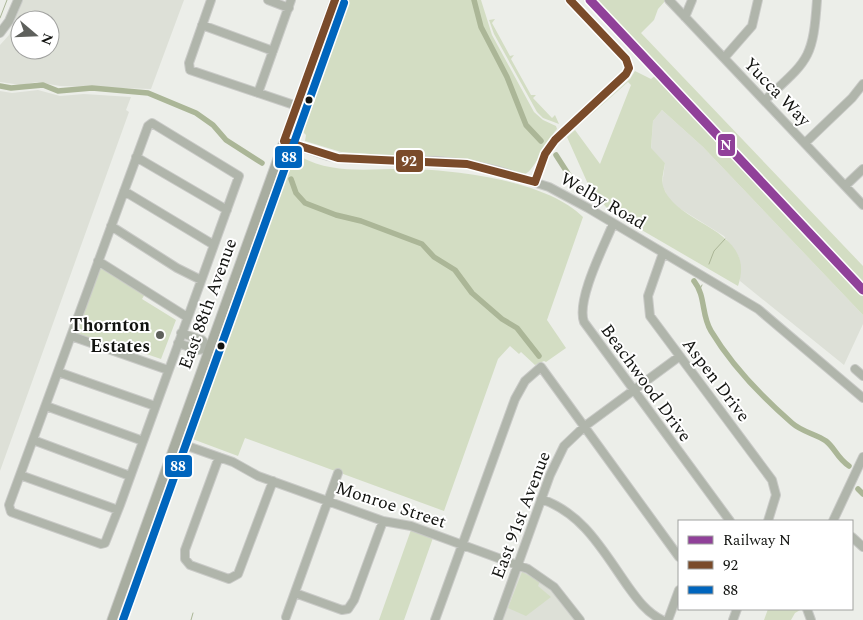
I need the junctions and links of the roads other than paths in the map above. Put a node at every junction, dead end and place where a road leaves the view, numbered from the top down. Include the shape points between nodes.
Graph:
1 (18, 0) edge
2 (211, 0) edge
3 (268, 0) edge
4 (335, 0) edge
5 (670, 0) edge
6 (692, 0) edge
7 (758, 0) edge
8 (817, 0) edge
9 (290, 4) edge
10 (686, 17) junction
11 (202, 25) junction
12 (0, 33) edge
13 (273, 51) junction
14 (724, 58) junction
15 (863, 84) edge
16 (258, 93) junction
17 (765, 100) junction
18 (297, 106) junction
19 (284, 141) junction
20 (805, 143) junction
21 (136, 157) junction
22 (863, 168) edge
23 (845, 186) junction
24 (124, 191) junction
25 (863, 205) edge
26 (227, 210) junction
27 (613, 224) junction
28 (111, 226) junction
29 (214, 245) junction
30 (664, 254) junction
31 (98, 261) junction
32 (201, 280) junction
33 (187, 317) junction
34 (181, 333) junction
35 (71, 336) junction
36 (178, 343) junction
37 (209, 348) junction
38 (680, 356) junction
39 (855, 369) dead end
40 (168, 370) junction
41 (58, 372) junction
42 (863, 376) edge
43 (633, 392) junction
44 (863, 398) edge
45 (46, 406) junction
46 (155, 406) junction
47 (585, 426) junction
48 (33, 440) junction
49 (142, 441) junction
50 (176, 442) junction
51 (219, 457) junction
52 (863, 457) edge
53 (338, 473) dead end
54 (20, 475) junction
55 (130, 476) junction
56 (273, 481) junction
57 (542, 499) junction
58 (328, 501) junction
59 (118, 510) junction
60 (729, 520) edge
61 (768, 520) edge
62 (833, 520) edge
63 (383, 521) junction
64 (853, 538) edge
65 (463, 545) junction
66 (863, 547) edge
67 (678, 556) edge
68 (517, 565) junction
69 (295, 593) junction
70 (678, 593) edge
71 (286, 617) dead end
72 (112, 620) edge
73 (436, 620) edge
74 (498, 620) edge
75 (580, 620) edge
76 (662, 620) edge
77 (668, 620) edge

1 - 12 street via 10,22
2 - 11 street
3 - 9 street
4 - 18 main road, East 88th Avenue
5 - 10 street, Yucca Way
6 - 10 street
7 - 14 street via 752,26
8 - 17 street via 814,37 807,57
9 - 13 street
10 - 14 street, Yucca Way
11 - 13 street
11 - 16 street via 188,64 190,70
13 - 16 street
14 - 17 street, Yucca Way
15 - 20 street
16 - 18 street
17 - 20 street, Yucca Way
18 - 19 main road, East 88th Avenue
19 - 27 street, Welby Road via 348,160 438,161 492,169 561,193
19 - 37 main road, East 88th Avenue
20 - 23 street, Yucca Way
21 - 24 street
21 - 26 street
21 - 26 street via 152,123 239,176
22 - 23 street
23 - 25 street, Yucca Way
24 - 28 street
24 - 29 street
26 - 29 street
27 - 30 street, Welby Road
27 - 43 street, Beachwood Drive via 584,300 582,314 590,332
28 - 31 street
28 - 32 street
29 - 32 street
30 - 38 street, Aspen Drive via 648,296 649,311
30 - 44 street, Welby Road via 758,309
31 - 33 street
31 - 35 street
32 - 33 street
33 - 34 street
34 - 36 street
34 - 37 street via 202,340
35 - 40 street
35 - 41 street
36 - 37 street via 198,350
36 - 40 street
37 - 50 main road, East 88th Avenue
38 - 43 street, East 91st Avenue
38 - 61 street, Aspen Drive via 774,484 776,498
39 - 42 street
40 - 46 street
41 - 45 street
41 - 46 street
43 - 47 street, East 91st Avenue
43 - 60 street, Beachwood Drive
45 - 48 street
45 - 49 street
46 - 49 street
47 - 57 street, East 91st Avenue via 560,451
47 - 65 street via 541,367 529,377 519,390
47 - 67 street
48 - 54 street
48 - 55 street
49 - 55 street
50 - 51 street, Monroe Street
50 - 72 main road, East 88th Avenue
51 - 56 street, Monroe Street
51 - 56 street via 184,558 190,565 225,578 234,577 241,569
52 - 62 street
53 - 58 street
54 - 59 street
54 - 59 street via 8,505 11,512 101,544 106,543
55 - 59 street
56 - 58 street, Monroe Street
57 - 68 street, East 91st Avenue
57 - 76 street via 577,519 644,608
58 - 63 street, Monroe Street
58 - 69 street
63 - 65 street, Monroe Street via 411,526
63 - 69 street via 354,600 348,608 342,610
64 - 66 street
65 - 68 street, Monroe Street
65 - 73 street
68 - 74 street, East 91st Avenue
68 - 75 street, Monroe Street via 546,579
69 - 71 street
70 - 77 street

